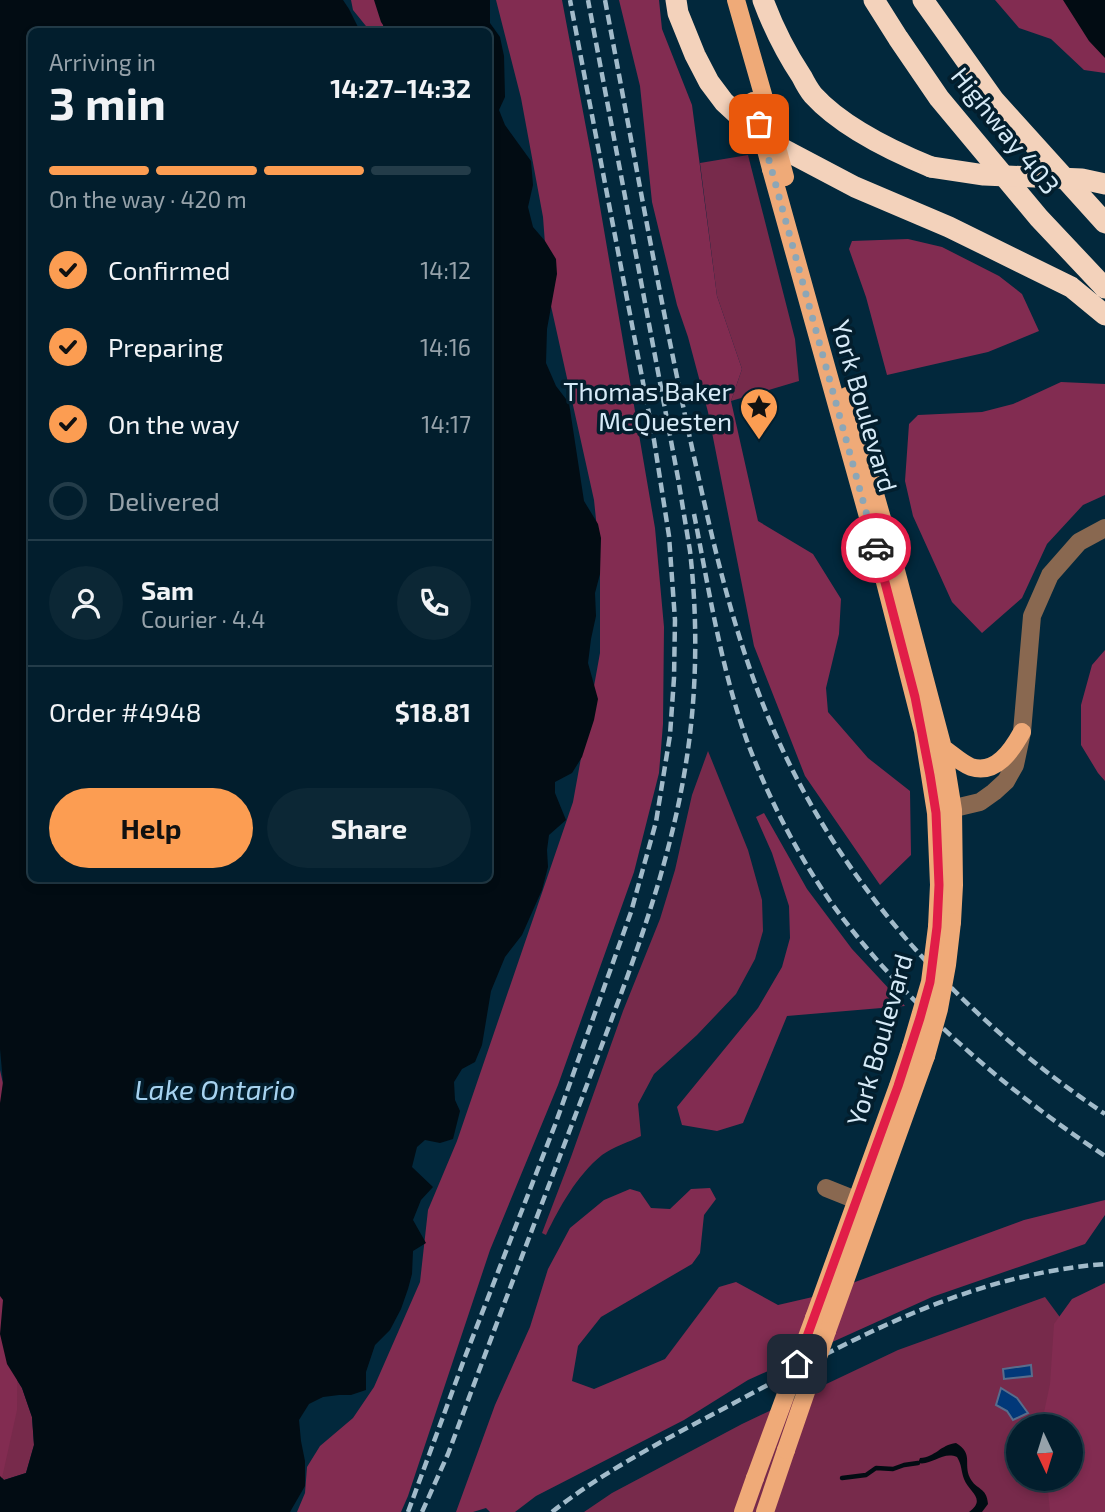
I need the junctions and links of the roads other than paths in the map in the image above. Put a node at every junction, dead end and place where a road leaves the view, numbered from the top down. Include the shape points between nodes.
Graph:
1 (676, 0) edge
2 (724, 0) edge
3 (736, 0) edge
4 (763, 0) edge
5 (874, 0) edge
6 (923, 0) edge
7 (778, 173) junction
8 (1105, 184) edge
9 (1105, 223) edge
10 (1105, 288) edge
11 (1105, 315) edge
12 (1105, 528) edge
13 (1022, 732) junction
14 (943, 747) junction
15 (945, 811) junction
16 (826, 1188) dead end
17 (864, 1204) junction
18 (743, 1512) edge
19 (765, 1512) edge

1 - 11 highway via 709,82 764,139 855,187 1071,287
2 - 7 main road, York Boulevard, bridge
3 - 7 main road, York Boulevard, bridge via 768,112
4 - 8 highway, bridge via 812,94 836,116 903,156 932,167 984,175
5 - 10 highway, Highway 403 via 939,98
6 - 9 highway, Highway 403 via 994,100
7 - 14 main road, York Boulevard via 888,541
7 - 15 main road, York Boulevard
12 - 13 street via 1079,542 1050,575 1032,616
13 - 14 main road via 1010,753 986,768 968,766
13 - 15 street via 1015,765 1006,781 980,802
14 - 15 main road, York Boulevard
15 - 17 main road, York Boulevard, bridge via 939,885 944,924 918,1051 898,1086
16 - 17 street
17 - 18 main road, York Boulevard, bridge via 814,1318
17 - 19 main road, York Boulevard, bridge via 827,1331

